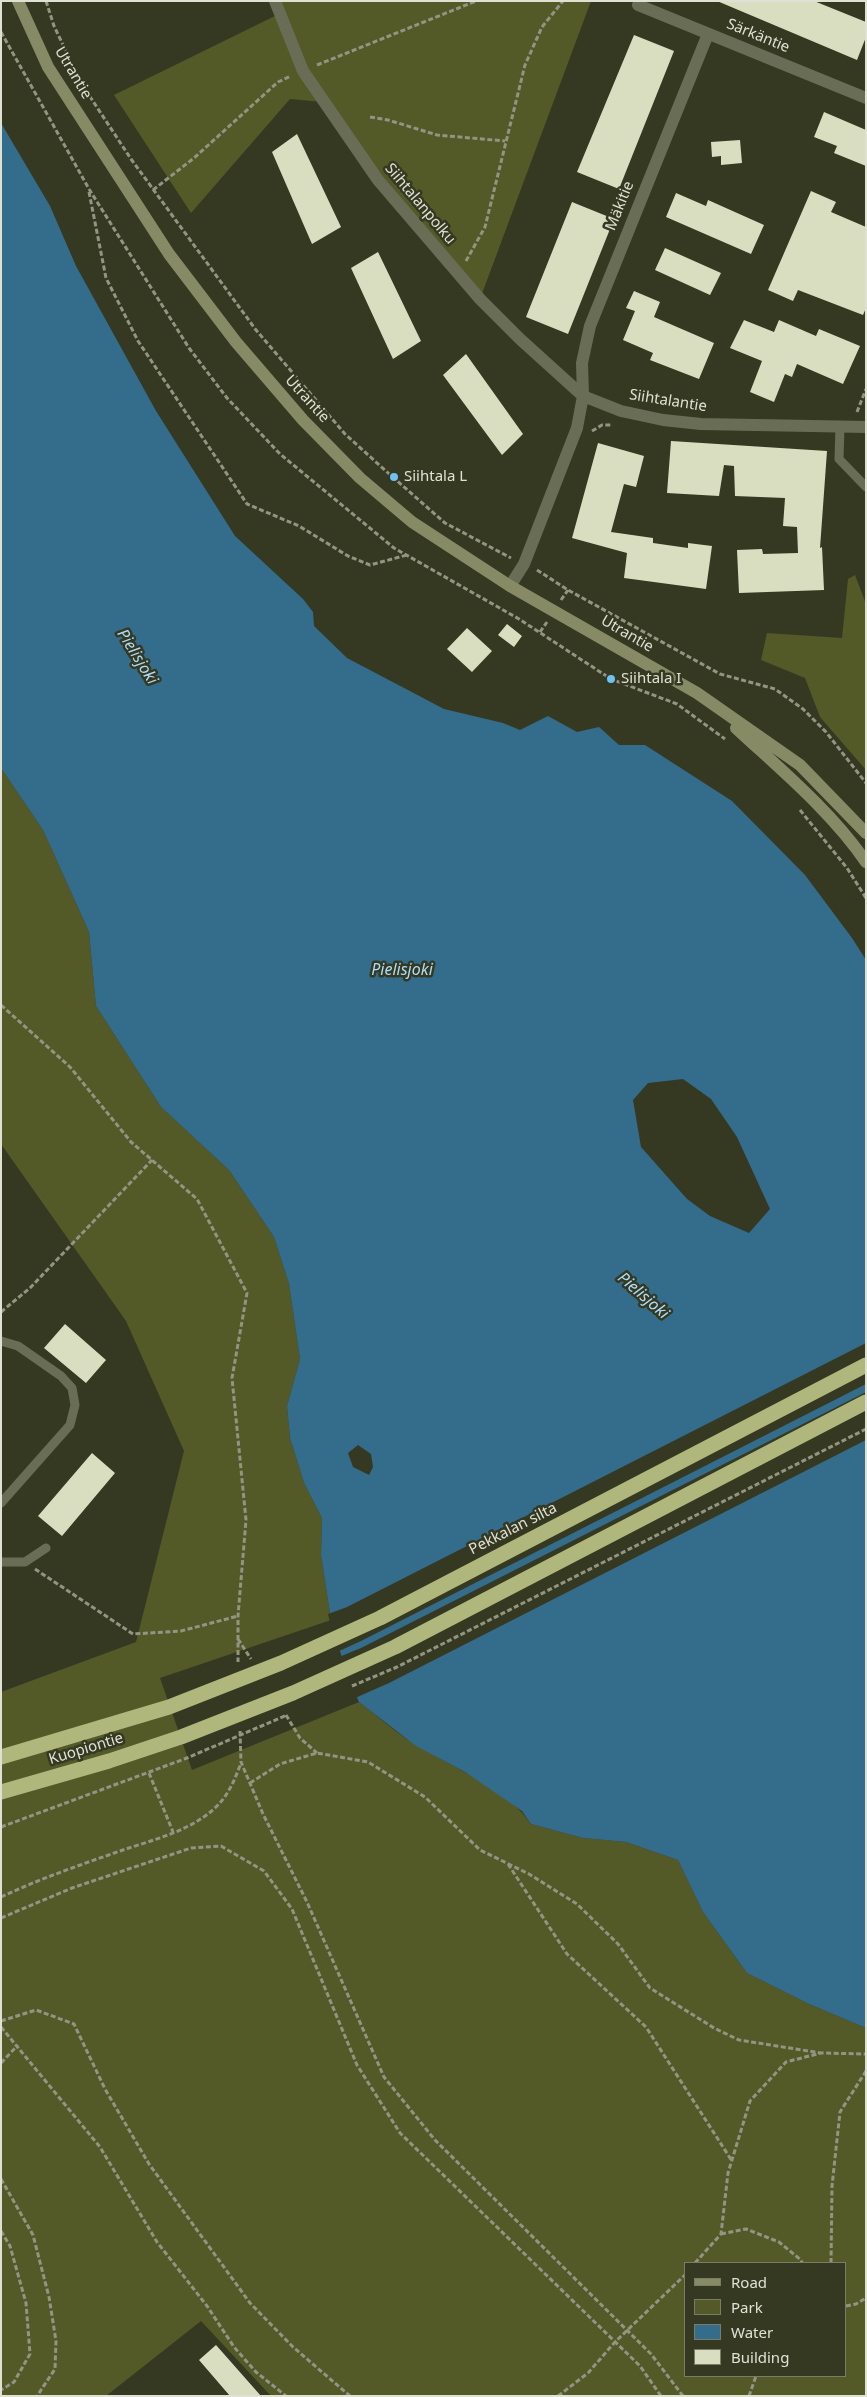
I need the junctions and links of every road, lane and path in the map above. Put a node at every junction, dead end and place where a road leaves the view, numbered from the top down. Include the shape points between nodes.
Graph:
1 (18, 1) edge
2 (46, 1) edge
3 (275, 1) edge
4 (476, 1) edge
5 (562, 1) edge
6 (638, 5) dead end
7 (708, 34) junction
8 (303, 71) junction
9 (866, 98) edge
10 (370, 117) dead end
11 (506, 141) junction
12 (89, 189) dead end
13 (153, 190) junction
14 (459, 274) junction
15 (866, 388) edge
16 (583, 396) junction
17 (621, 411) junction
18 (846, 426) junction
19 (866, 427) edge
20 (588, 433) dead end
21 (866, 487) edge
22 (407, 555) dead end
23 (541, 561) dead end
24 (524, 564) junction
25 (538, 570) junction
26 (510, 586) junction
27 (697, 693) junction
28 (866, 783) edge
29 (866, 833) edge
30 (866, 862) edge
31 (1, 1005) edge
32 (152, 1160) junction
33 (1, 1312) edge
34 (1, 1341) edge
35 (866, 1366) edge
36 (866, 1402) edge
37 (1, 1503) edge
38 (46, 1548) dead end
39 (1, 1562) edge
40 (25, 1562) junction
41 (238, 1616) junction
42 (238, 1667) dead end
43 (169, 1707) joint
44 (240, 1725) dead end
45 (1, 1757) edge
46 (187, 1758) dead end
47 (241, 1762) junction
48 (149, 1773) junction
49 (250, 1783) junction
50 (1, 1792) edge
51 (1, 1826) edge
52 (173, 1832) junction
53 (507, 1863) junction
54 (1, 1897) edge
55 (1, 1918) edge
56 (1, 2021) edge
57 (1, 2027) edge
58 (18, 2045) junction
59 (821, 2053) junction
60 (866, 2054) edge
61 (1, 2063) edge
62 (866, 2071) edge
63 (732, 2161) junction
64 (1, 2179) edge
65 (1, 2231) edge
66 (721, 2234) junction
67 (696, 2262) edge
68 (802, 2262) edge
69 (831, 2262) edge
70 (684, 2276) edge
71 (866, 2298) edge
72 (847, 2306) edge
73 (628, 2331) junction
74 (615, 2342) junction
75 (756, 2377) edge
76 (1, 2390) edge
77 (37, 2396) edge
78 (286, 2396) edge
79 (350, 2396) edge
80 (558, 2396) edge
81 (661, 2396) edge
82 (683, 2396) edge
83 (749, 2396) edge

1 - 26 main road, Utrantie via 48,68 169,254 236,342 302,420 360,478 412,522
2 - 13 path via 80,83
3 - 8 street, Siihtalanpolku
4 - 8 path
5 - 11 path via 542,27 525,65
6 - 7 street, Särkäntie
7 - 9 street, Särkäntie
7 - 16 street, Mäkitie via 590,326 582,363
8 - 13 path via 278,82 194,158
8 - 14 street, Siihtalanpolku via 378,180
10 - 11 path via 437,135
11 - 14 path via 485,227
12 - 22 path via 106,278 138,341 247,504 300,526 348,556 370,565
13 - 24 path via 256,330 345,434 445,523
14 - 16 street, Siihtalanpolku via 520,339
15 - 18 path
16 - 17 street, Siihtalantie
16 - 24 street via 577,428
17 - 18 street, Siihtalantie via 701,424
17 - 20 path via 616,425 602,425
18 - 19 street, Siihtalantie
18 - 21 lane via 839,459
23 - 25 path
24 - 25 path
24 - 26 street
25 - 28 path via 720,674 775,689 826,732
26 - 27 main road, Utrantie
27 - 29 main road, Utrantie via 800,765
27 - 30 main road, Utrantie via 797,785 851,840
31 - 32 path via 70,1068 131,1142
32 - 33 path via 30,1288
32 - 41 path via 197,1199 247,1293 232,1378 246,1520
34 - 37 lane via 18,1346 61,1376 72,1388 75,1405 70,1425
35 - 43 highway, Pekkalan silta via 380,1618
36 - 50 highway, Kuopiontie via 395,1647 293,1693 181,1737
38 - 40 lane
39 - 40 lane
40 - 41 path via 133,1634 181,1632
41 - 42 path
43 - 45 highway, Kuopiontie
44 - 47 path
46 - 48 path
47 - 49 path
47 - 52 path via 232,1787 216,1807
48 - 51 path
48 - 52 path
49 - 53 path via 280,1764 317,1753 368,1762 424,1797 480,1850
49 - 73 path via 338,1969 384,2077 435,2140
52 - 54 path
53 - 59 path via 577,1904 618,1944 650,1988 714,2028 739,2040
53 - 63 path via 567,1954 646,2027
55 - 74 path via 72,1888 191,1848 221,1846 264,1871 292,1909 357,2065 400,2133
56 - 79 path via 36,2010 74,2024 105,2089 149,2164 250,2303 293,2347
57 - 58 path
58 - 61 path
58 - 78 path via 100,2147 157,2242 234,2347 256,2372
59 - 60 path
59 - 63 path via 786,2062 750,2101
62 - 69 path via 840,2112 832,2186
63 - 66 path
64 - 77 path via 33,2235 49,2297 56,2341 55,2369
65 - 76 path via 10,2246 26,2304 30,2354 14,2382
66 - 67 path
66 - 68 path via 746,2229 779,2242
70 - 73 path
71 - 72 path
73 - 74 path
73 - 82 path via 651,2354
74 - 80 path via 588,2373
74 - 81 path via 640,2366
75 - 83 path

